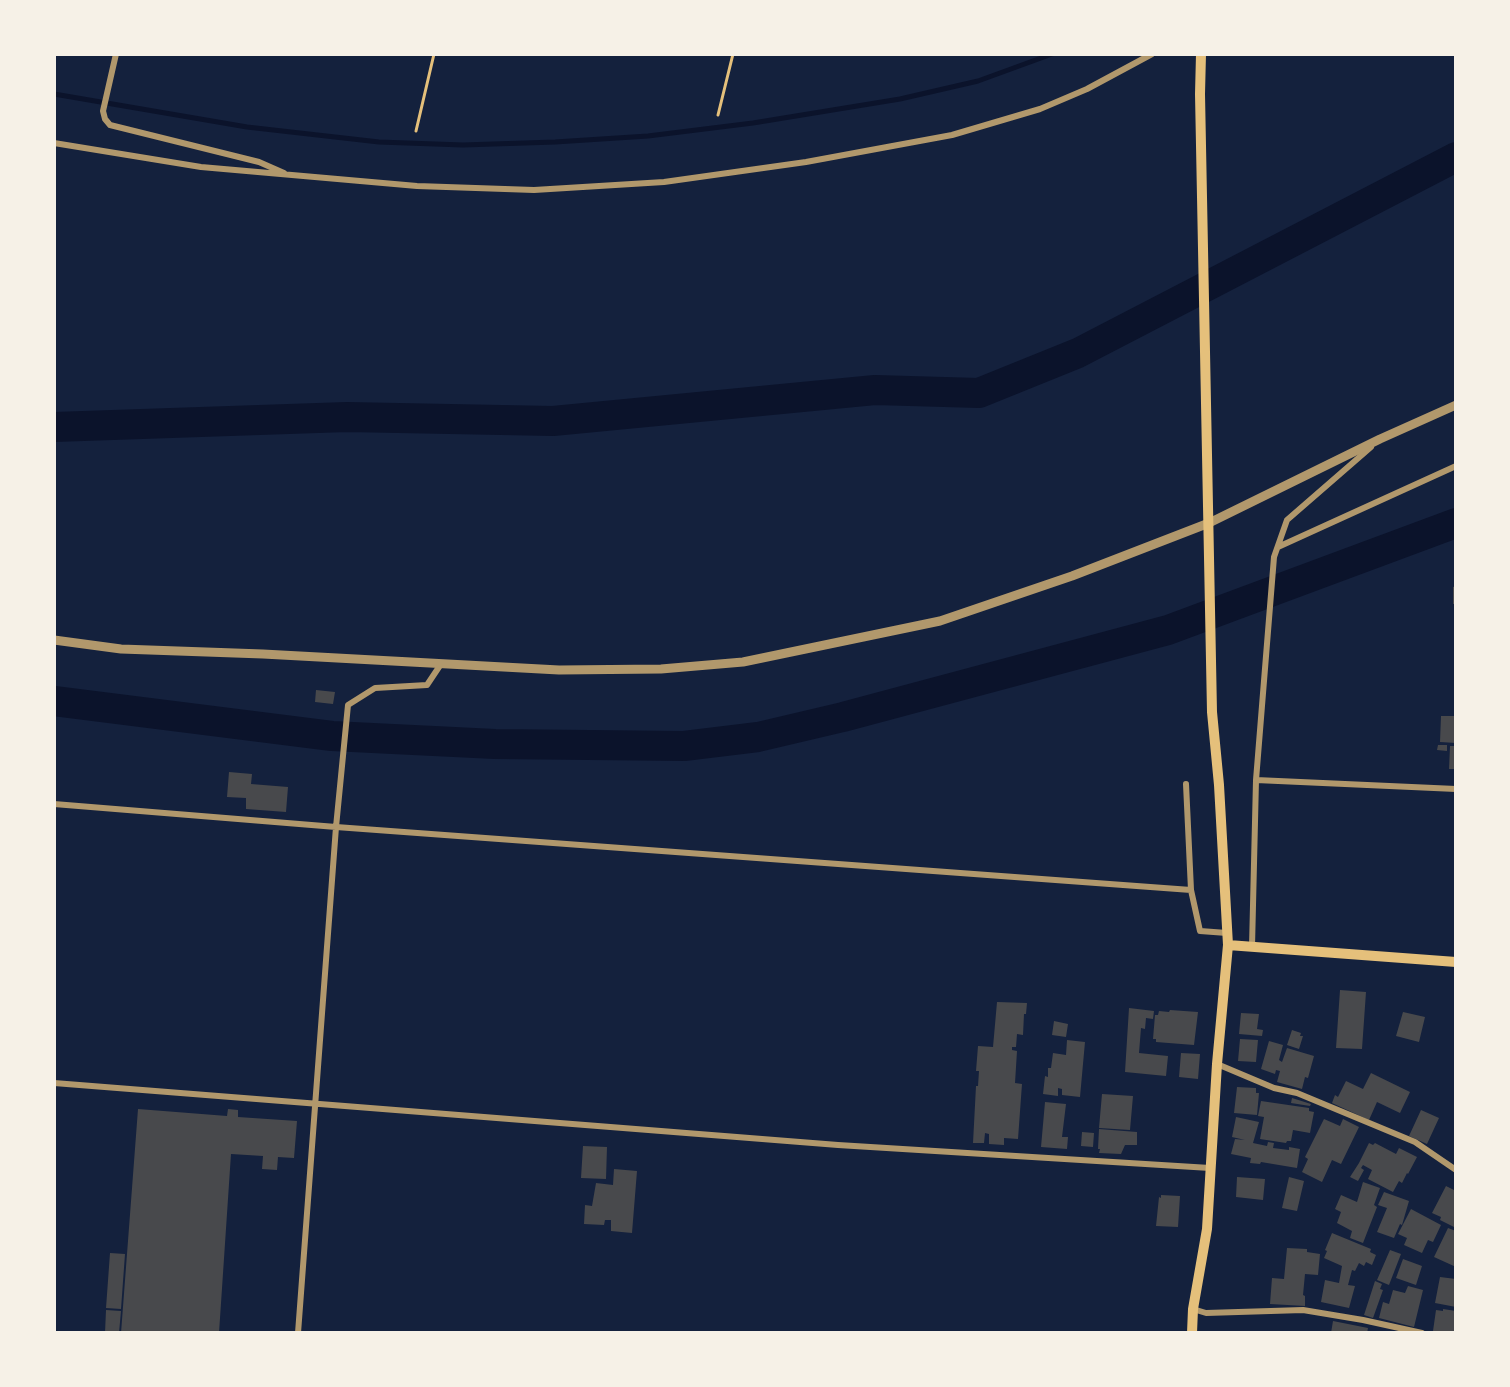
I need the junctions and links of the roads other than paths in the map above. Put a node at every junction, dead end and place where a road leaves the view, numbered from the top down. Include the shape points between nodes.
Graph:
1 (116, 54) edge
2 (1152, 54) edge
3 (1201, 54) edge
4 (54, 143) edge
5 (290, 176) junction
6 (1456, 405) edge
7 (1380, 439) junction
8 (1456, 466) edge
9 (1209, 523) junction
10 (1278, 546) junction
11 (54, 640) edge
12 (441, 664) junction
13 (1256, 780) junction
14 (1186, 784) dead end
15 (1456, 789) edge
16 (54, 804) edge
17 (336, 827) junction
18 (1191, 890) junction
19 (1227, 933) junction
20 (1228, 945) junction
21 (1252, 947) junction
22 (1456, 962) edge
23 (1217, 1064) junction
24 (54, 1083) edge
25 (315, 1104) junction
26 (1210, 1168) junction
27 (1456, 1170) edge
28 (1193, 1309) junction
29 (298, 1333) edge
30 (1192, 1333) edge
31 (1422, 1333) edge

1 - 5 street via 103,111 110,124 259,162
2 - 5 street via 1040,109 952,135 806,162 664,182 534,190
3 - 9 main road
4 - 5 street via 201,167
6 - 7 street
7 - 9 street
7 - 10 street via 1287,520
8 - 10 street
9 - 12 street via 940,621 743,662 559,670
9 - 19 main road via 1212,712
10 - 13 street
11 - 12 street via 121,649
12 - 17 street via 427,685 375,688 348,705
13 - 15 street
13 - 21 street
14 - 18 street
16 - 17 street
17 - 18 street
17 - 25 street
18 - 19 street via 1200,931
19 - 20 main road
20 - 21 main road
20 - 23 main road
21 - 22 main road
23 - 26 main road
23 - 27 street via 1414,1142
24 - 25 street
25 - 26 street via 838,1145
25 - 29 street
26 - 28 main road via 1207,1229
28 - 30 main road
28 - 31 street via 1206,1313 1303,1310

